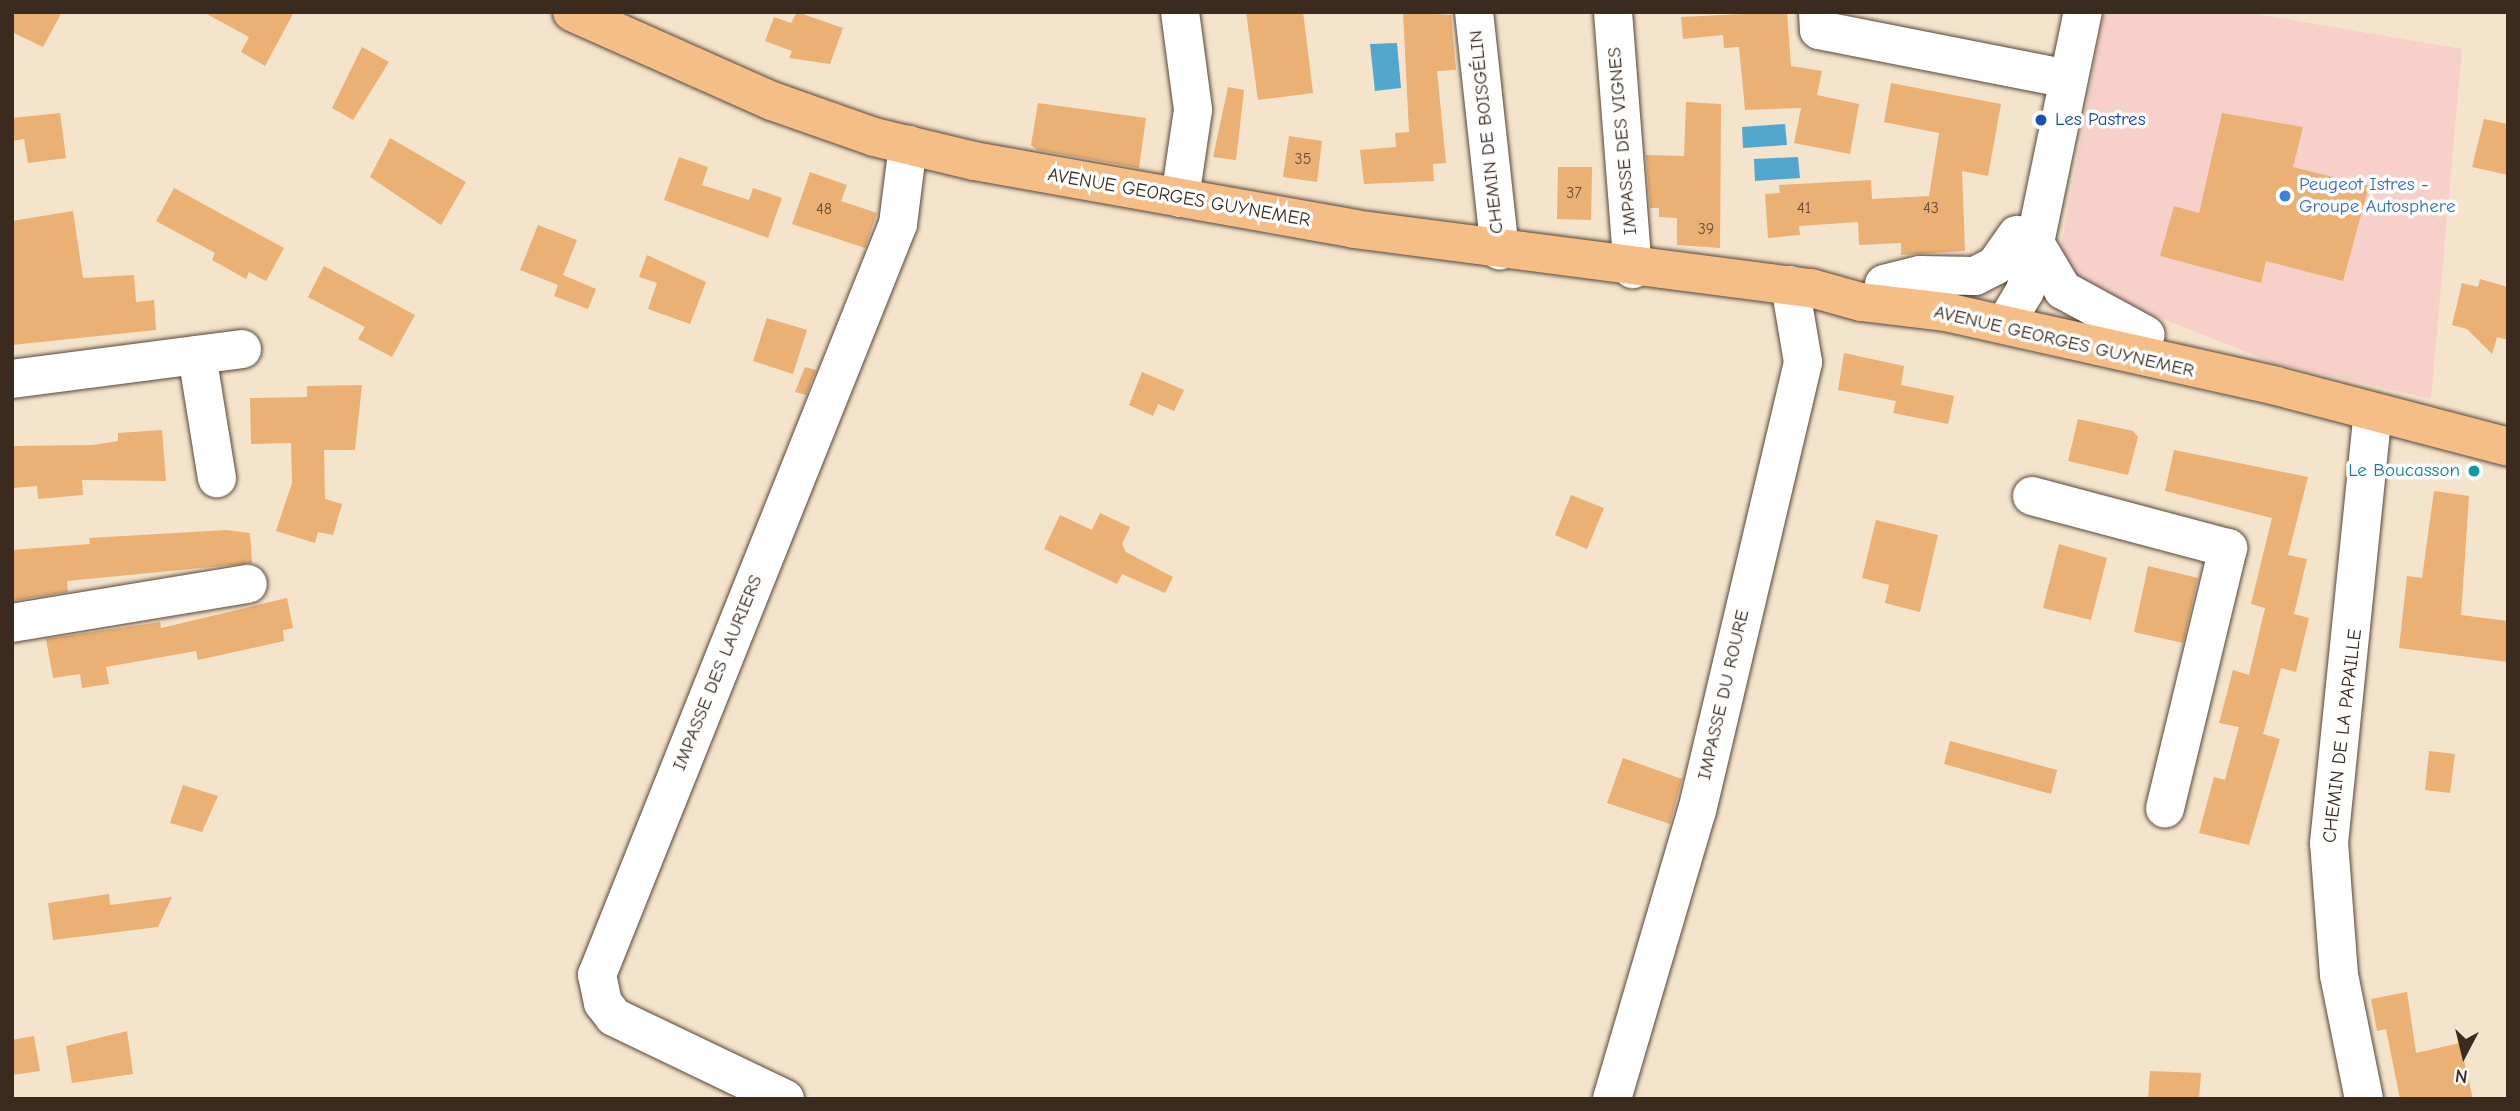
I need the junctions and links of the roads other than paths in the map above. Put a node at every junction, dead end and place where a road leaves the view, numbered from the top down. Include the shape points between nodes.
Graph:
1 (572, 12) edge
2 (1180, 12) edge
3 (1474, 12) edge
4 (1613, 12) edge
5 (1818, 12) edge
6 (2059, 12) edge
7 (2083, 12) edge
8 (2049, 75) junction
9 (908, 145) junction
10 (1180, 198) junction
11 (2026, 239) junction
12 (1500, 251) junction
13 (1633, 269) junction
14 (1800, 287) junction
15 (1880, 294) junction
16 (2013, 305) junction
17 (2146, 347) junction
18 (242, 349) dead end
19 (197, 355) junction
20 (12, 379) edge
21 (2373, 413) junction
22 (2508, 447) edge
23 (217, 478) dead end
24 (2032, 496) dead end
25 (248, 584) dead end
26 (12, 624) edge
27 (2165, 809) dead end
28 (785, 1099) edge
29 (1612, 1099) edge
30 (2364, 1099) edge

1 - 9 main road, AVENUE GEORGES GUYNEMER via 772,101
2 - 10 street via 1193,110
3 - 12 street, CHEMIN DE BOISGÉLIN
4 - 13 street, IMPASSE DES VIGNES
5 - 8 street via 1819,30
6 - 8 street
7 - 11 street
8 - 11 street
9 - 10 main road, AVENUE GEORGES GUYNEMER
9 - 28 street, IMPASSE DES LAURIERS via 898,224 597,975 603,1003 614,1017
10 - 12 main road, AVENUE GEORGES GUYNEMER
11 - 15 street via 1995,266 1975,276 1920,275
11 - 16 street
11 - 17 street via 2063,290
12 - 13 main road, AVENUE GEORGES GUYNEMER
13 - 14 main road, AVENUE GEORGES GUYNEMER
14 - 15 main road, AVENUE GEORGES GUYNEMER
14 - 29 street, IMPASSE DU ROURE via 1803,362 1690,836
15 - 16 street
15 - 17 main road, AVENUE GEORGES GUYNEMER via 1946,312
16 - 17 street
17 - 21 main road, AVENUE GEORGES GUYNEMER
18 - 19 street
19 - 20 street
19 - 23 street
21 - 22 main road, AVENUE GEORGES GUYNEMER
21 - 30 street, CHEMIN DE LA PAPAILLE via 2329,843 2339,975
24 - 27 street via 2228,548
25 - 26 street

